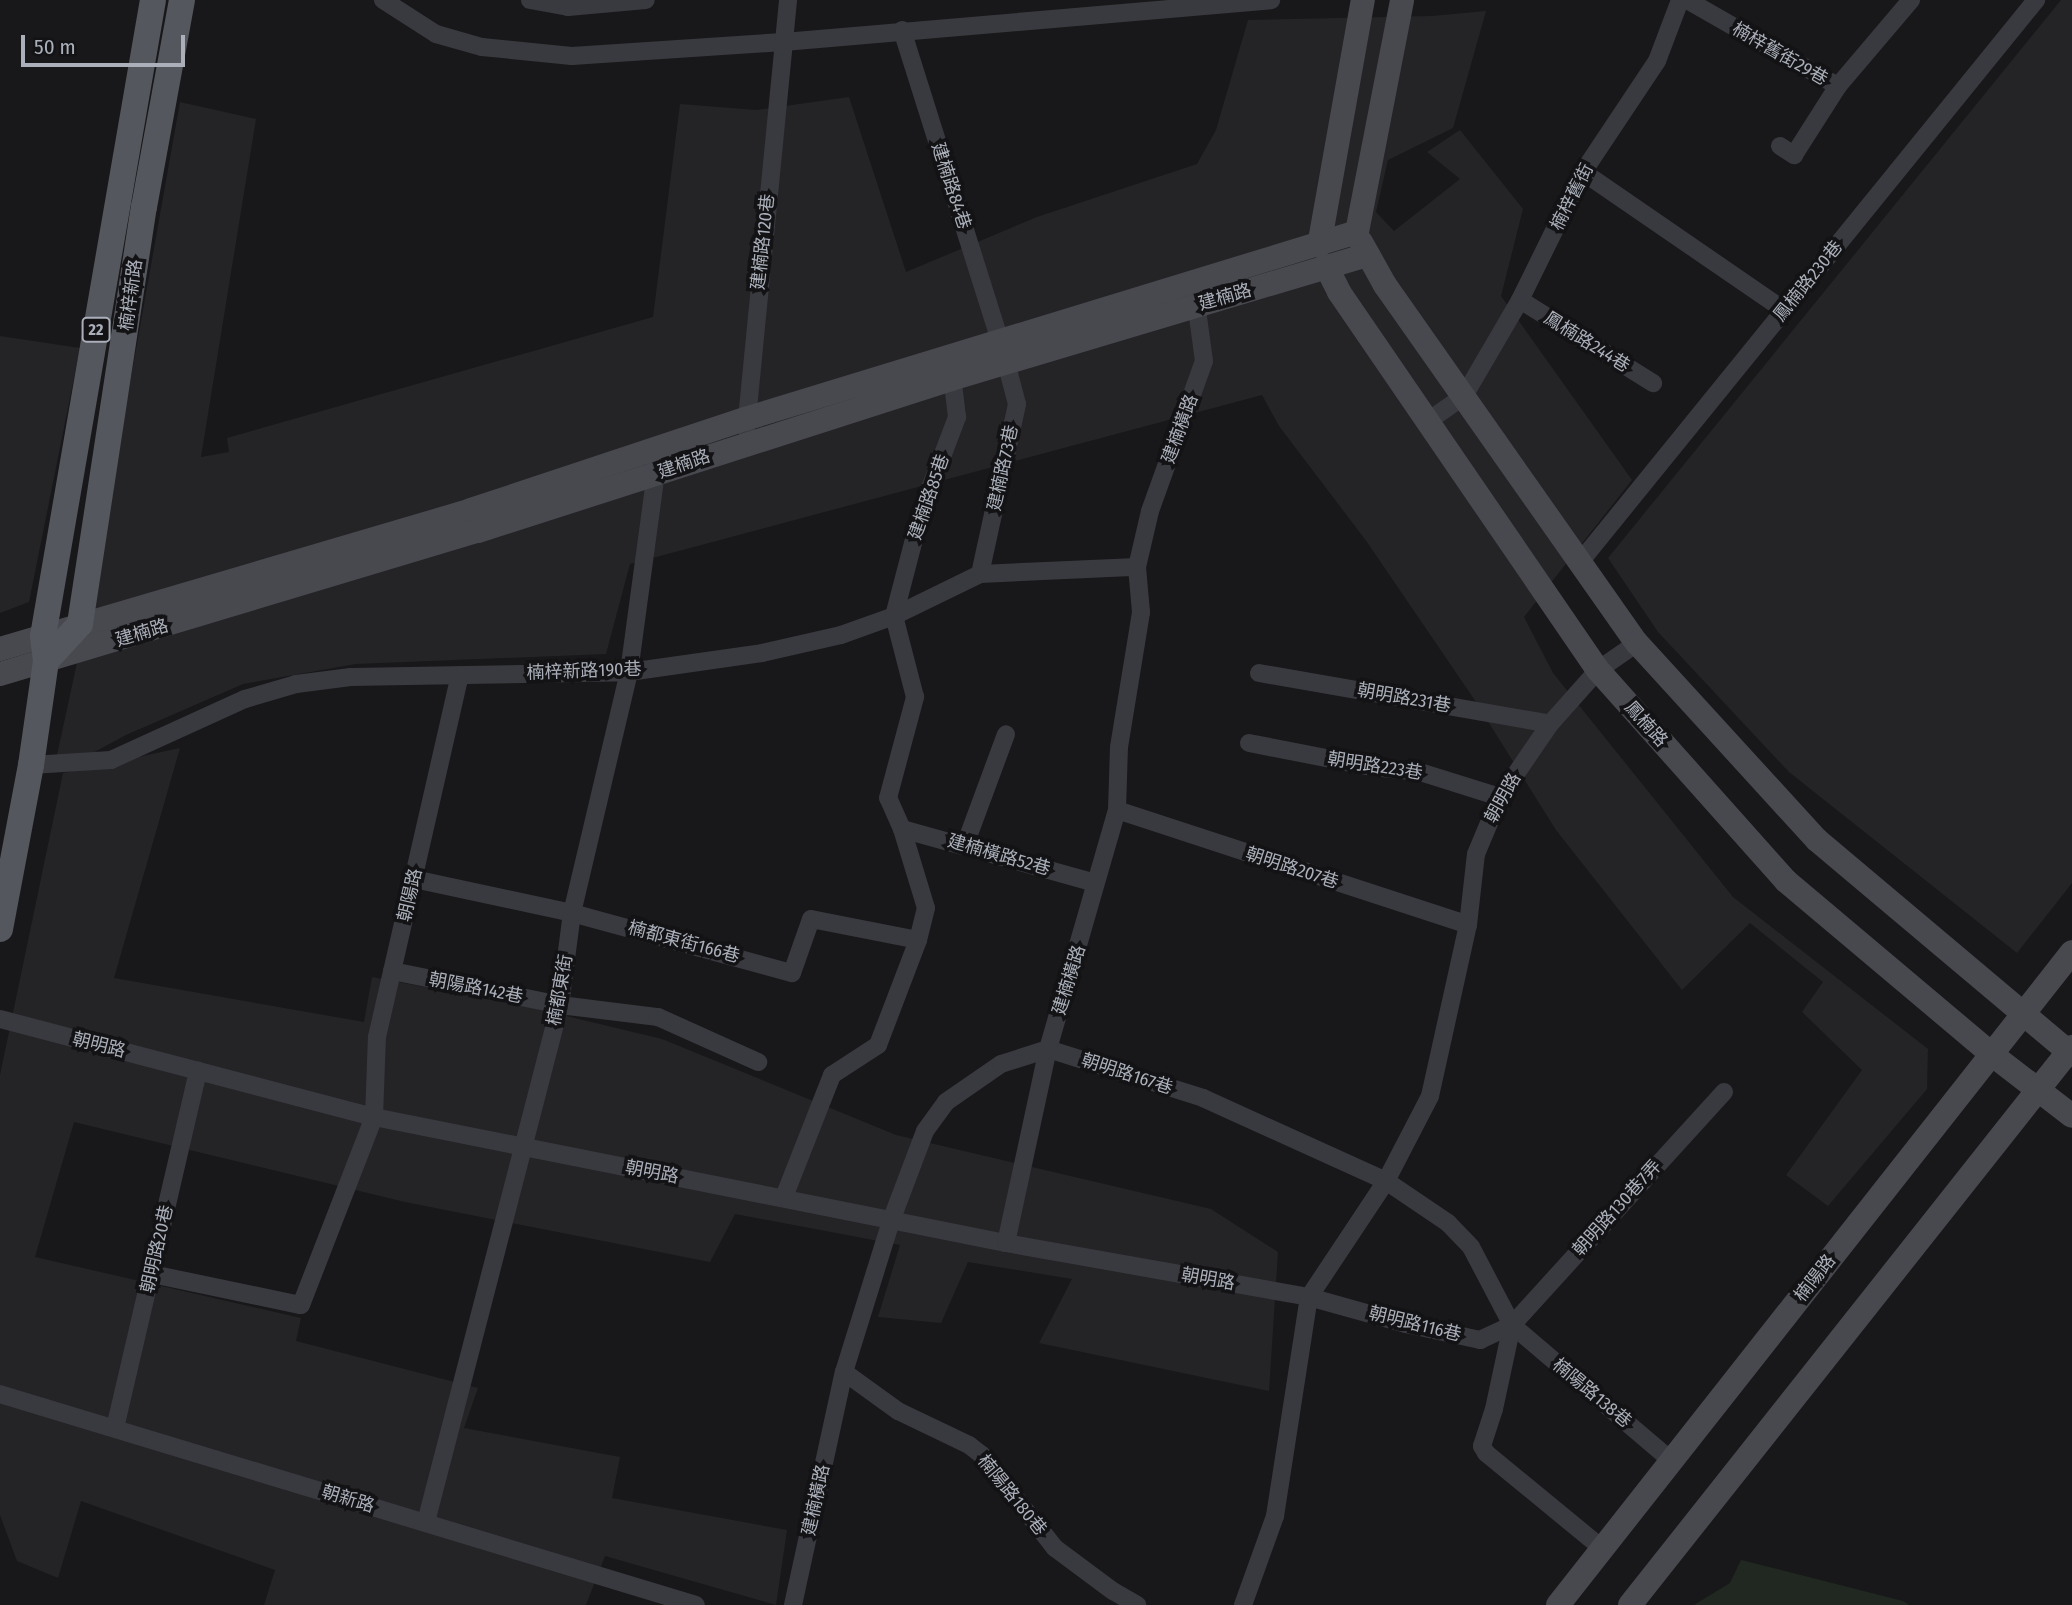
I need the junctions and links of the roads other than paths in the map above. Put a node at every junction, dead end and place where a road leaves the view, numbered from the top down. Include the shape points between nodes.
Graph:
1 (153, 0) edge
2 (182, 0) edge
3 (383, 0) edge
4 (530, 0) edge
5 (646, 0) edge
6 (788, 0) edge
7 (1271, 0) edge
8 (1363, 0) edge
9 (1402, 0) edge
10 (1680, 0) edge
11 (1686, 0) edge
12 (1911, 0) edge
13 (2036, 0) edge
14 (902, 30) junction
15 (784, 42) junction
16 (1838, 86) junction
17 (1780, 146) dead end
18 (1583, 172) junction
19 (1357, 232) junction
20 (1367, 255) junction
21 (1323, 257) junction
22 (1195, 295) junction
23 (1520, 300) junction
24 (1784, 310) junction
25 (1003, 352) junction
26 (951, 368) junction
27 (1653, 383) dead end
28 (1464, 396) junction
29 (1428, 421) junction
30 (746, 431) junction
31 (653, 462) junction
32 (1580, 562) junction
33 (1137, 567) junction
34 (980, 574) junction
35 (894, 616) junction
36 (79, 624) junction
37 (1637, 643) junction
38 (0, 649) edge
39 (45, 649) junction
40 (1598, 670) junction
41 (629, 671) junction
42 (1259, 673) dead end
43 (0, 674) edge
44 (460, 675) junction
45 (1550, 724) junction
46 (1006, 734) dead end
47 (1248, 743) dead end
48 (31, 765) junction
49 (1500, 797) junction
50 (1116, 810) junction
51 (902, 829) junction
52 (965, 845) junction
53 (414, 879) junction
54 (1095, 883) junction
55 (572, 913) junction
56 (1468, 925) junction
57 (0, 929) edge
58 (918, 940) junction
59 (2072, 952) edge
60 (392, 971) junction
61 (560, 1005) junction
62 (2023, 1015) junction
63 (0, 1019) edge
64 (1048, 1049) junction
65 (2071, 1052) edge
66 (1990, 1053) junction
67 (758, 1062) dead end
68 (198, 1070) junction
69 (2038, 1090) junction
70 (1724, 1093) dead end
71 (2072, 1116) edge
72 (374, 1117) junction
73 (525, 1147) junction
74 (1386, 1181) junction
75 (784, 1197) junction
76 (891, 1221) junction
77 (1006, 1243) junction
78 (152, 1274) junction
79 (1309, 1297) junction
80 (1512, 1325) junction
81 (844, 1372) junction
82 (0, 1394) edge
83 (115, 1428) junction
84 (1672, 1461) junction
85 (426, 1522) junction
86 (1603, 1549) junction
87 (1562, 1600) edge
88 (1635, 1601) edge
89 (696, 1605) edge
90 (793, 1605) edge
91 (1137, 1605) edge
92 (1243, 1605) edge
93 (1542, 1605) edge

1 - 39 main road, 楠梓新路 / 22
2 - 36 main road, 楠梓新路 / 22 via 144,206
3 - 15 street via 436,34 516,53 572,56
4 - 5 street via 568,7
6 - 15 street, 建楠路120巷
7 - 14 street
8 - 21 street
9 - 19 street
10 - 18 street, 楠梓舊街 via 1657,61
11 - 16 street, 楠梓舊街29巷
12 - 16 street
13 - 24 street, 鳳楠路230巷
14 - 15 street
14 - 25 street, 建楠路84巷
15 - 30 street, 建楠路120巷
16 - 17 street via 1794,155
18 - 23 street, 楠梓舊街
18 - 24 street
19 - 20 street
19 - 21 street, 建楠路
20 - 21 street, 建楠路
20 - 28 street
21 - 22 street, 建楠路
21 - 29 street, 鳳楠路 via 1339,292
22 - 25 street, 建楠路
22 - 33 street, 建楠橫路 via 1204,361 1150,511
23 - 27 street, 鳳楠路244巷
23 - 28 street, 楠梓舊街
24 - 32 street, 鳳楠路230巷
25 - 26 street, 建楠路
25 - 34 street, 建楠路73巷 via 1017,404
26 - 30 street, 建楠路
26 - 35 street, 建楠路85巷 via 957,417 921,512
28 - 29 street
28 - 32 street
29 - 40 street, 鳳楠路
30 - 31 street, 建楠路
31 - 36 street, 建楠路
31 - 39 street, 建楠路 via 452,539
31 - 41 street, 楠都東街
32 - 37 street
33 - 34 street, 楠梓新路190巷
33 - 50 street, 建楠橫路 via 1141,612 1119,747
34 - 35 street, 楠梓新路190巷
35 - 41 street, 楠梓新路190巷 via 841,635 762,653
35 - 51 street via 915,697 888,798
36 - 39 main road
37 - 40 street, 朝明路
37 - 62 street via 1818,840
38 - 39 street, 建楠路
39 - 43 street, 建楠路
39 - 48 main road, 楠梓新路 / 22
40 - 45 street, 朝明路
40 - 66 street, 鳳楠路 via 1786,881
41 - 44 street, 楠梓新路190巷
41 - 55 street, 楠都東街
42 - 45 street, 朝明路231巷
44 - 48 street, 楠梓新路190巷 via 351,677 296,684 245,699 111,760
44 - 53 street, 朝陽路
45 - 49 street, 朝明路
46 - 52 street
47 - 49 street, 朝明路223巷 via 1420,772
48 - 57 main road, 楠梓新路 / 22
49 - 56 street, 朝明路 via 1476,854
50 - 54 street, 建楠橫路
50 - 56 street, 朝明路207巷
51 - 52 street, 建楠橫路52巷
51 - 58 street via 926,908
52 - 54 street, 建楠橫路52巷
53 - 55 street, 楠都東街166巷
53 - 60 street, 朝陽路
54 - 64 street, 建楠橫路
55 - 58 street, 楠都東街166巷 via 792,973 811,919
55 - 61 street, 楠都東街
56 - 74 street, 朝明路 via 1430,1096
58 - 75 street via 878,1045 832,1075
59 - 62 street, 楠陽路
60 - 61 street, 朝陽路142巷
60 - 72 street, 朝陽路 via 377,1037
61 - 67 street, 朝陽路142巷 via 658,1017
61 - 73 street, 楠都東街
62 - 65 street
62 - 66 street, 楠陽路
63 - 68 street, 朝明路
64 - 74 street, 朝明路167巷 via 1203,1098
64 - 76 street, 建楠橫路 via 1001,1064 946,1102 925,1131
64 - 77 street
65 - 69 street
66 - 69 street, 鳳楠路
66 - 84 street, 楠陽路
68 - 72 street, 朝明路
68 - 78 street, 朝明路20巷
69 - 71 street, 鳳楠路
69 - 88 street
70 - 80 street, 朝明路130巷7弄
72 - 73 street, 朝明路
72 - 78 street, 朝陽路 via 301,1305
73 - 75 street, 朝明路
73 - 85 street, 楠都東街
74 - 79 street, 朝明路
74 - 80 street, 朝明路167巷 via 1448,1223 1471,1247
75 - 76 street, 朝明路
76 - 77 street, 朝明路
76 - 81 street, 建楠橫路
77 - 79 street, 朝明路
78 - 83 street, 朝明路20巷
79 - 80 street, 朝明路116巷 via 1480,1340
79 - 92 street, 朝明路 via 1275,1516
80 - 84 street, 楠陽路138巷
80 - 86 street via 1494,1409 1482,1441 1486,1453
81 - 90 street, 建楠橫路
81 - 91 street, 楠陽路180巷 via 898,1411 976,1450 1055,1548
82 - 83 street, 朝新路
83 - 85 street, 朝新路
84 - 86 street, 楠陽路
85 - 89 street, 朝新路
86 - 87 street, 楠陽路
87 - 93 street

